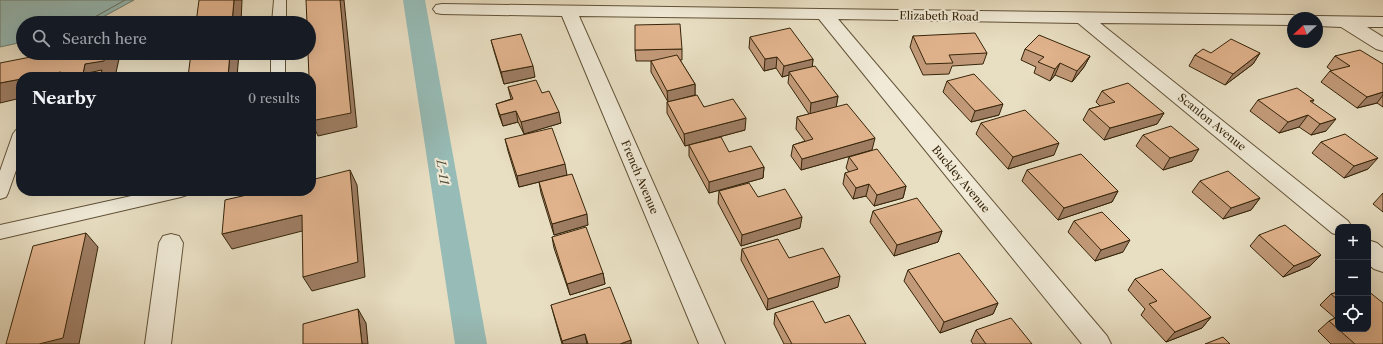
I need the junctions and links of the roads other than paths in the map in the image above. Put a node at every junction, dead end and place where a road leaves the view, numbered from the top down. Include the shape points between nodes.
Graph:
1 (280, 0) edge
2 (442, 9) dead end
3 (568, 10) junction
4 (824, 14) junction
5 (279, 16) edge
6 (1083, 18) junction
7 (1287, 20) edge
8 (1323, 21) edge
9 (1344, 21) junction
10 (1383, 22) edge
11 (1383, 45) edge
12 (278, 60) edge
13 (278, 72) edge
14 (16, 148) edge
15 (0, 193) edge
16 (159, 196) edge
17 (1336, 224) edge
18 (0, 232) edge
19 (171, 243) dead end
20 (1371, 252) edge
21 (1383, 262) edge
22 (158, 344) edge
23 (712, 344) edge
24 (1098, 344) edge

1 - 5 lane
2 - 3 street, Elizabeth Road
3 - 4 street, Elizabeth Road
3 - 23 street, French Avenue
4 - 6 street, Elizabeth Road
4 - 24 street, Buckley Avenue
6 - 7 street, Elizabeth Road
6 - 17 street, Scanlon Avenue
8 - 9 street
9 - 10 street
9 - 11 street
12 - 13 lane
14 - 15 lane
16 - 18 lane
19 - 22 street
20 - 21 street

